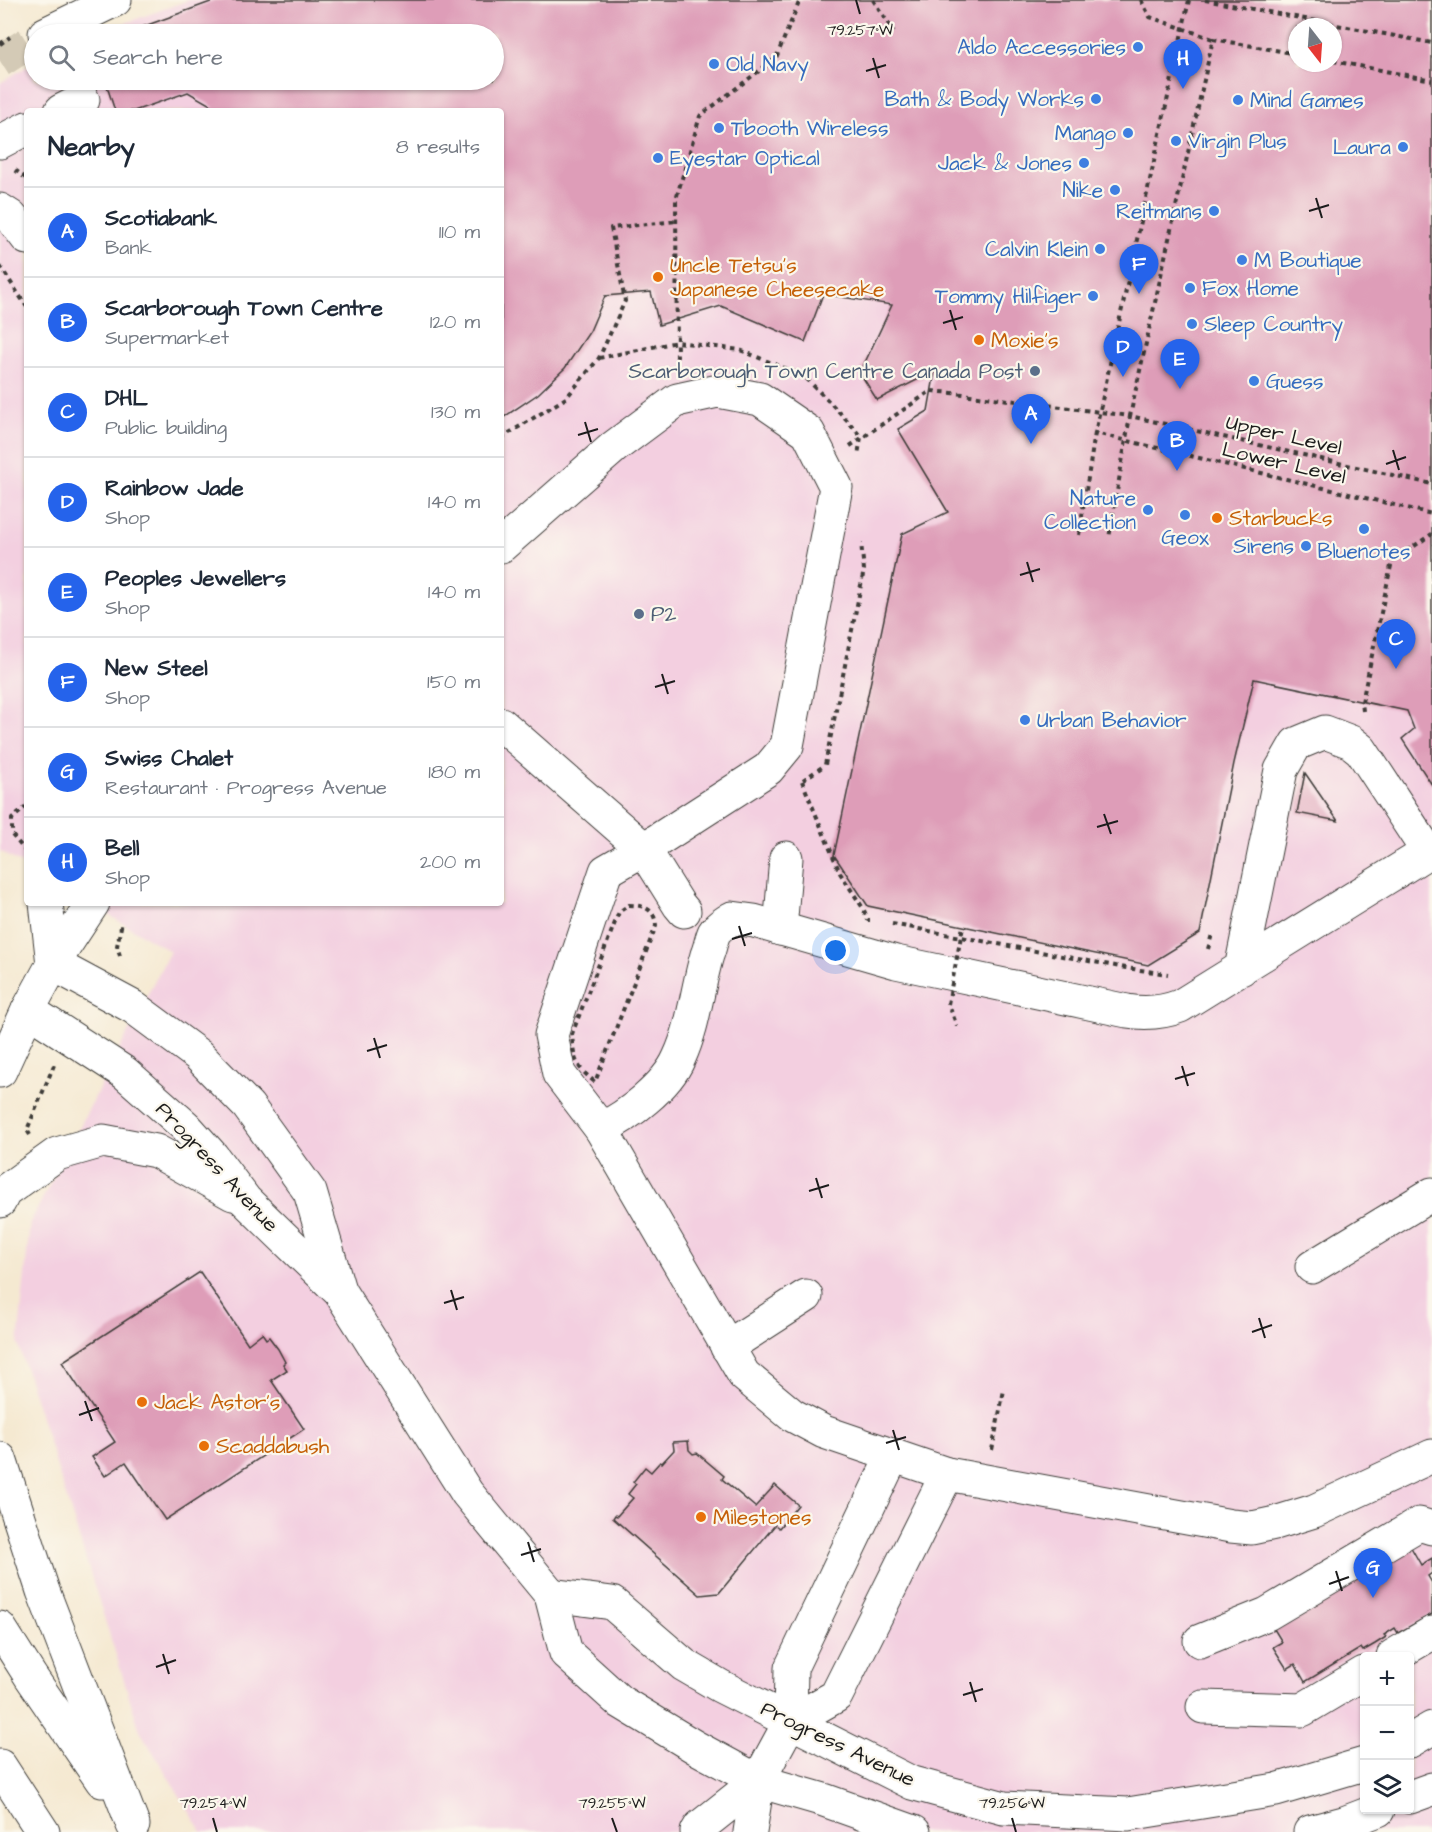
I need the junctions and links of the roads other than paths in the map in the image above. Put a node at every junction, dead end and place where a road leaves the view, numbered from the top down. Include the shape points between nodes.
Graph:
1 (115, 0) edge
2 (60, 24) edge
3 (24, 130) edge
4 (0, 142) edge
5 (0, 210) edge
6 (24, 234) edge
7 (504, 543) edge
8 (504, 727) edge
9 (644, 849) junction
10 (1430, 855) edge
11 (786, 858) dead end
12 (46, 906) edge
13 (91, 906) edge
14 (684, 910) dead end
15 (780, 929) junction
16 (53, 964) junction
17 (1240, 969) junction
18 (28, 1010) junction
19 (0, 1071) edge
20 (601, 1129) junction
21 (1432, 1194) edge
22 (245, 1200) junction
23 (0, 1201) edge
24 (1312, 1267) dead end
25 (340, 1292) junction
26 (806, 1296) dead end
27 (727, 1347) junction
28 (893, 1455) junction
29 (1432, 1456) edge
30 (0, 1459) edge
31 (946, 1474) junction
32 (1432, 1528) edge
33 (551, 1595) junction
34 (0, 1628) edge
35 (1432, 1634) edge
36 (1200, 1641) dead end
37 (1400, 1652) edge
38 (1360, 1676) edge
39 (1203, 1707) dead end
40 (790, 1722) junction
41 (1432, 1728) edge
42 (1414, 1739) edge
43 (1360, 1765) edge
44 (0, 1766) edge
45 (758, 1781) junction
46 (1432, 1789) edge
47 (1414, 1796) edge
48 (1365, 1814) edge
49 (135, 1828) edge
50 (43, 1832) edge
51 (697, 1832) edge
52 (750, 1832) edge
53 (914, 1832) edge
54 (1310, 1832) edge

1 - 2 main road
3 - 4 main road
5 - 6 main road
7 - 9 main road via 614,447 677,400 718,391 760,399 808,432 826,465 836,487 787,746 768,769
8 - 9 main road
9 - 14 main road
9 - 20 main road via 606,871 551,1035 559,1074
10 - 17 main road
10 - 17 main road via 1366,756 1351,741 1325,732 1296,744 1281,770
11 - 15 main road
12 - 16 main road
13 - 16 main road
15 - 17 main road via 896,962 1141,1013 1180,1006
15 - 20 main road via 732,918 719,927 714,933 679,1060 655,1090 620,1119
16 - 18 main road
16 - 25 main road, Progress Avenue via 133,1007 198,1056 248,1106 310,1192
18 - 19 main road
18 - 22 main road, Progress Avenue via 125,1073 184,1126
20 - 27 main road
21 - 24 main road
22 - 23 main road via 156,1151 102,1141 57,1154 4,1192
22 - 25 main road, Progress Avenue
25 - 33 main road, Progress Avenue via 467,1493
26 - 27 main road
27 - 28 main road via 744,1376 792,1415 824,1432
28 - 31 main road
28 - 40 main road via 791,1668
29 - 31 main road via 1314,1511 1252,1528
30 - 49 main road via 43,1591
31 - 40 main road via 836,1696
32 - 36 main road via 1419,1524 1267,1614
33 - 40 main road, Progress Avenue via 612,1603 684,1665
33 - 45 main road, Progress Avenue via 566,1653 610,1693 694,1747
34 - 49 main road
35 - 37 main road
38 - 39 main road via 1302,1710
40 - 43 main road, Progress Avenue via 912,1783 1004,1808 1128,1814 1276,1790
40 - 45 main road
41 - 42 main road
44 - 50 main road
45 - 51 main road
45 - 52 main road
45 - 53 main road, Progress Avenue
46 - 47 main road
48 - 54 main road

